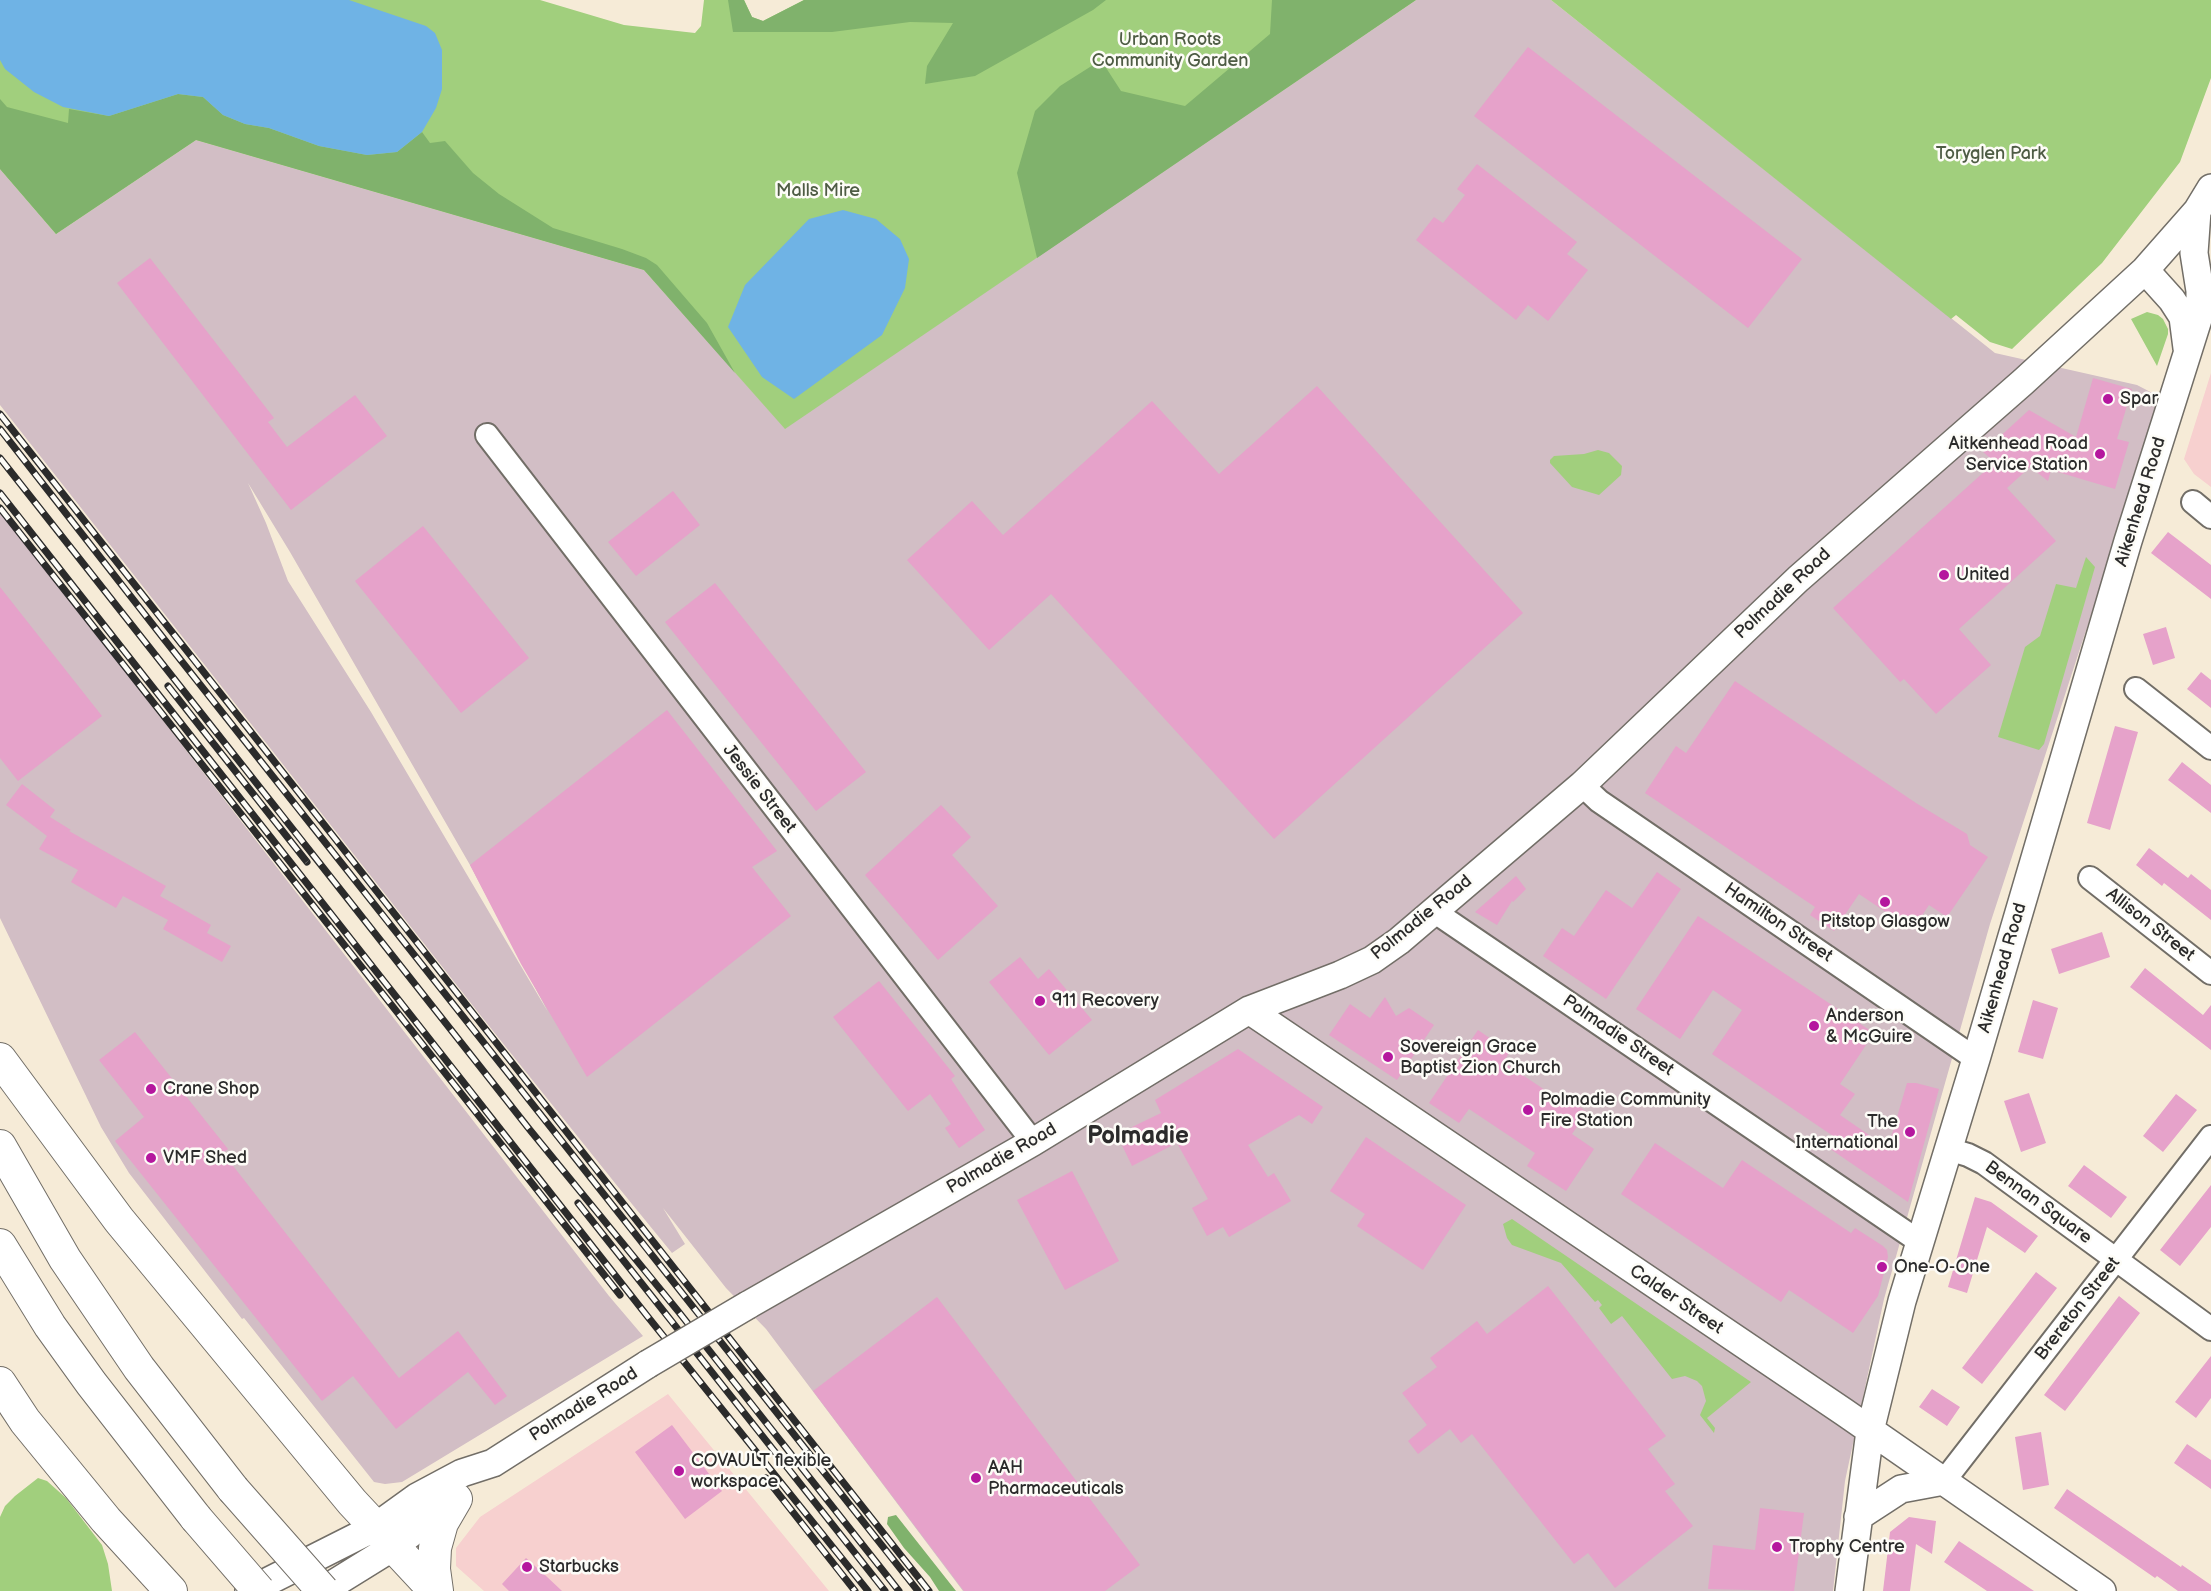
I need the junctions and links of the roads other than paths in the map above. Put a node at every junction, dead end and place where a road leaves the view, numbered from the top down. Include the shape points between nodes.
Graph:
1 (2204, 200) edge
2 (2145, 270) junction
3 (2187, 351) junction
4 (487, 435) dead end
5 (2193, 502) dead end
6 (2211, 517) edge
7 (2136, 689) dead end
8 (2211, 748) edge
9 (1582, 785) junction
10 (2090, 878) dead end
11 (1435, 912) junction
12 (2211, 973) edge
13 (1249, 1010) junction
14 (0, 1059) edge
15 (1976, 1059) junction
16 (2211, 1137) edge
17 (1033, 1142) junction
18 (0, 1146) edge
19 (1948, 1149) junction
20 (1920, 1242) junction
21 (0, 1245) edge
22 (2116, 1260) junction
23 (2211, 1329) edge
24 (0, 1383) edge
25 (1870, 1431) junction
26 (492, 1463) junction
27 (1944, 1481) junction
28 (456, 1499) junction
29 (1858, 1517) junction
30 (383, 1537) junction
31 (133, 1550) junction
32 (144, 1591) edge
33 (171, 1591) edge
34 (249, 1591) edge
35 (259, 1591) edge
36 (323, 1591) edge
37 (436, 1591) edge
38 (1849, 1591) edge
39 (2102, 1591) edge

1 - 2 main road, Aikenhead Road
1 - 3 main road, Aikenhead Road via 2194,253 2200,313
2 - 3 main road, Aikenhead Road via 2183,317
2 - 9 main road, Polmadie Road via 1798,579
3 - 15 main road, Aikenhead Road
4 - 17 street, Jessie Street
5 - 6 street
7 - 8 street
9 - 11 main road, Polmadie Road
9 - 15 street, Hamilton Street via 1599,801
10 - 12 street, Allison Street
11 - 13 main road, Polmadie Road via 1372,960
11 - 20 street, Polmadie Street
13 - 17 main road, Polmadie Road
13 - 25 main road, Calder Street
14 - 30 highway via 119,1220
15 - 19 main road, Aikenhead Road
16 - 22 street, Brereton Street
17 - 26 main road, Polmadie Road, bridge via 648,1364
18 - 36 highway, bridge via 65,1259 139,1368 233,1489
19 - 20 main road, Aikenhead Road
19 - 22 street, Bennan Square via 1984,1163
20 - 25 main road, Aikenhead Road
21 - 35 highway, bridge via 91,1383 196,1518
22 - 23 street, Bennan Square
22 - 27 street, Brereton Street
24 - 31 highway via 25,1421
25 - 27 main road, Calder Street
25 - 29 main road, Aikenhead Road
26 - 28 main road, Polmadie Road via 472,1488
26 - 30 main road, Polmadie Road via 462,1473 417,1497
27 - 29 main road via 1901,1489
27 - 39 main road, Calder Street
28 - 30 main road, Polmadie Road
28 - 37 highway via 442,1523 435,1548
29 - 38 main road, Aikenhead Road
30 - 34 main road, Polmadie Road
30 - 36 main road, Polmadie Road
30 - 37 highway
31 - 32 highway
31 - 33 highway

